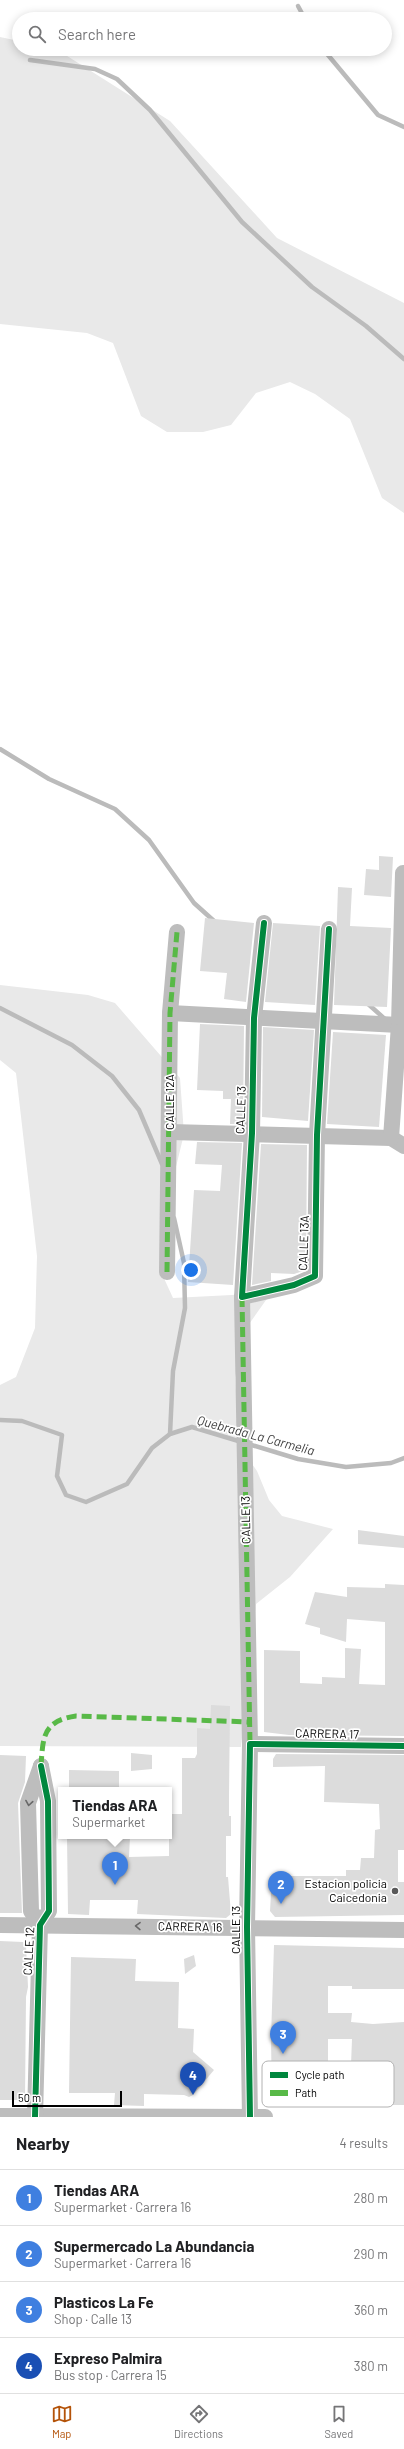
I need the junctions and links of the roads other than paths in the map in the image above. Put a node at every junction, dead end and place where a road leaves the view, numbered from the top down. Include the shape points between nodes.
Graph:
1 (403, 873) edge
2 (264, 923) dead end
3 (329, 929) dead end
4 (176, 932) dead end
5 (170, 1013) junction
6 (254, 1018) junction
7 (323, 1021) junction
8 (399, 1025) junction
9 (170, 1132) junction
10 (252, 1133) junction
11 (317, 1135) junction
12 (398, 1142) edge
13 (167, 1272) dead end
14 (242, 1297) junction
15 (250, 1744) junction
16 (404, 1746) edge
17 (40, 1925) junction
18 (0, 1926) edge
19 (247, 1927) junction
20 (404, 1930) edge
21 (0, 2116) edge
22 (36, 2116) edge
23 (250, 2117) edge
24 (265, 2117) edge

1 - 8 street
2 - 6 street, CALLE 13
3 - 7 street
4 - 5 street, CALLE 12A
5 - 6 street
5 - 9 street, CALLE 12A
6 - 7 street
6 - 10 street, CALLE 13
7 - 8 street
7 - 11 street
8 - 12 street
9 - 10 street
9 - 13 street, CALLE 12A
10 - 11 street
10 - 14 street, CALLE 13
11 - 12 street
11 - 14 street, CALLE 13A via 315,1276 294,1285
14 - 15 street, CALLE 13
15 - 16 street, CARRERA 17
15 - 19 street, CALLE 13
17 -> 17 street, CALLE 12 via 49,1911 48,1801 41,1766 28,1803 31,1911
17 - 18 street, CARRERA 16
19 -> 17 street, CARRERA 16
17 - 22 street, CALLE 12
19 - 20 street, CARRERA 16
19 - 23 street, CALLE 13
21 - 22 street
22 - 23 street
23 - 24 street

